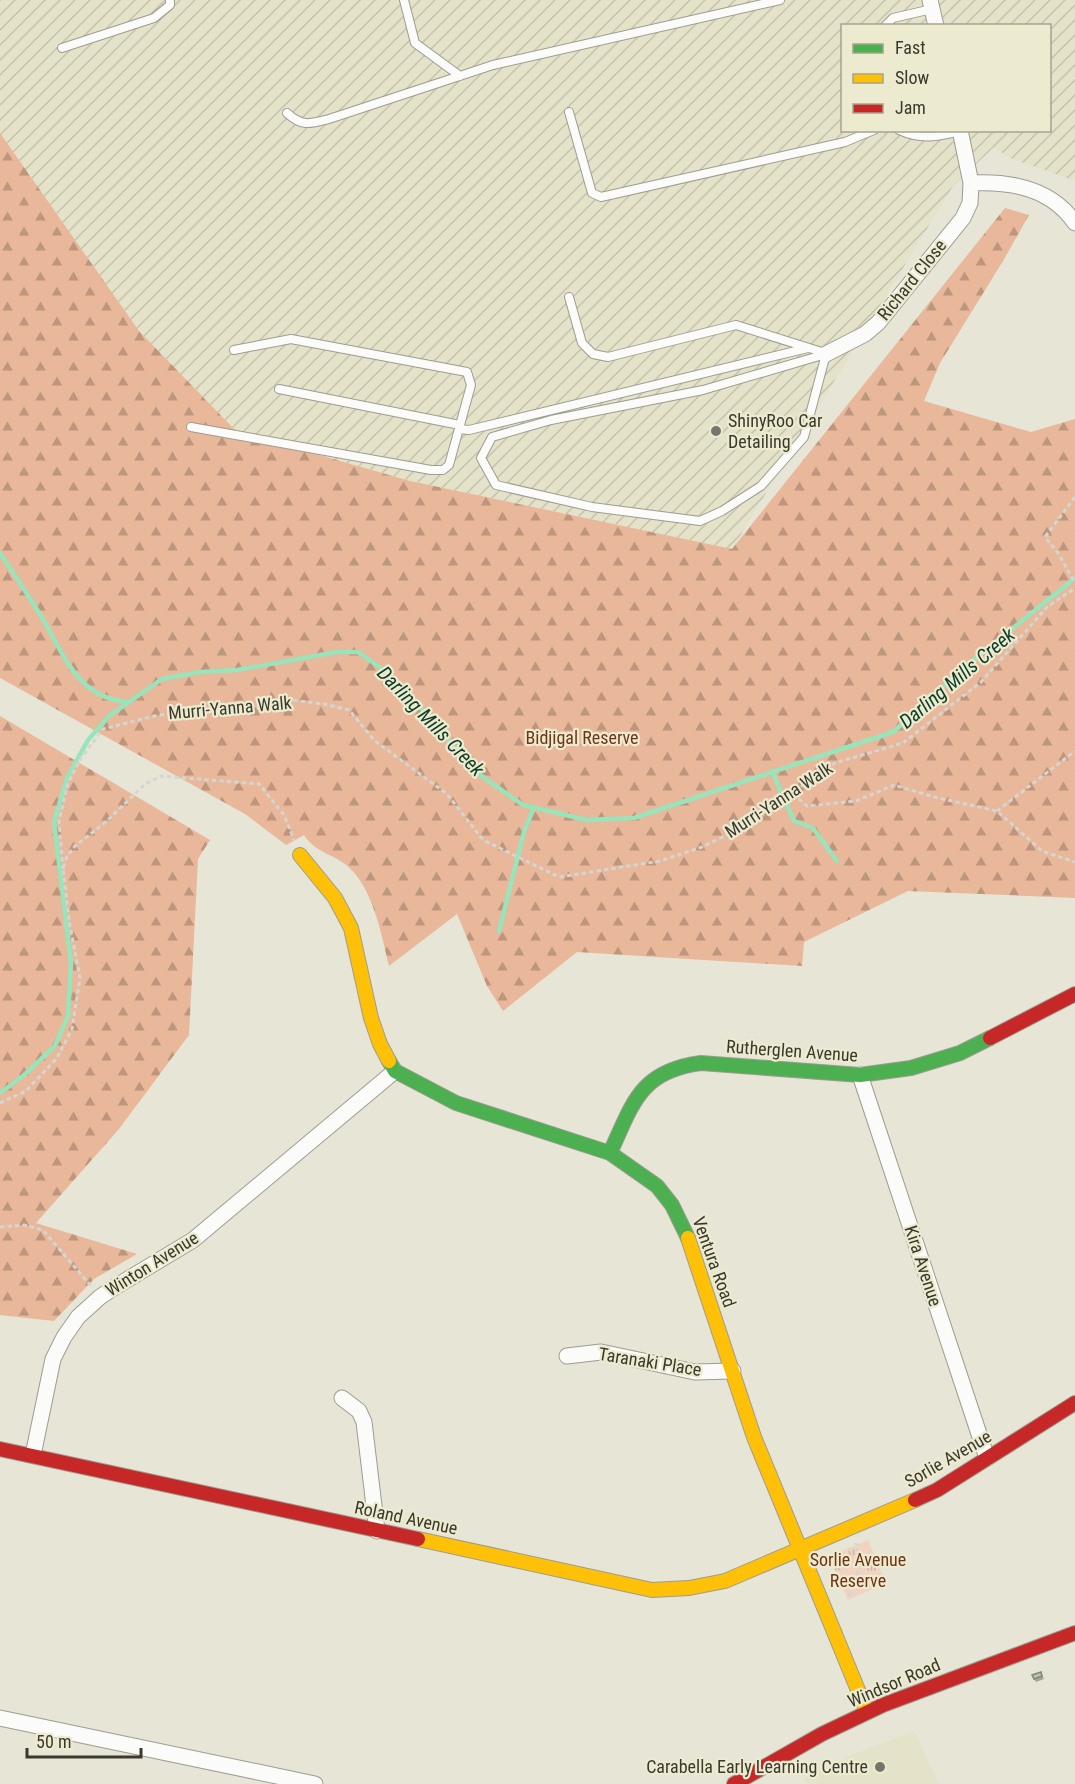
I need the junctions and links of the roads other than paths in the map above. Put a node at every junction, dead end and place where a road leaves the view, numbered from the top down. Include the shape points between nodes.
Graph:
1 (170, 0) edge
2 (404, 0) edge
3 (780, 0) edge
4 (757, 2) edge
5 (931, 4) edge
6 (887, 24) edge
7 (936, 24) edge
8 (62, 48) dead end
9 (460, 76) junction
10 (569, 112) dead end
11 (287, 113) dead end
12 (869, 132) edge
13 (903, 132) edge
14 (956, 132) edge
15 (960, 132) edge
16 (971, 183) junction
17 (1075, 223) edge
18 (569, 297) dead end
19 (808, 348) junction
20 (234, 350) dead end
21 (826, 354) junction
22 (279, 389) dead end
23 (191, 427) dead end
24 (460, 427) junction
25 (300, 855) road end
26 (1075, 994) edge
27 (394, 1071) junction
28 (860, 1075) junction
29 (610, 1153) junction
30 (567, 1356) dead end
31 (733, 1371) junction
32 (342, 1398) dead end
33 (1075, 1403) edge
34 (0, 1449) edge
35 (33, 1455) junction
36 (987, 1458) junction
37 (377, 1531) junction
38 (801, 1549) junction
39 (1075, 1633) edge
40 (867, 1713) junction
41 (0, 1718) edge
42 (315, 1784) edge
43 (734, 1784) edge

1 - 8 lane via 170,5 154,18
2 - 9 lane via 415,43
3 - 4 lane
4 - 9 lane
5 - 6 lane
5 - 7 street
9 - 11 lane via 311,124 297,122
10 - 12 lane via 592,193 601,197 845,142
13 - 14 lane via 938,137
15 - 16 street
16 - 17 street via 1010,183 1049,197
16 - 21 street, Richard Close via 970,203 963,218 878,322 865,334
18 - 19 lane via 582,343 592,354 608,357 736,325
19 - 21 lane
19 - 24 lane via 469,430
20 - 24 lane via 291,339 467,372 471,385
21 - 21 lane via 703,390 551,420 492,437 481,458 496,484 592,507 700,521 722,512 761,486 804,437
22 - 24 lane
23 - 24 lane via 435,471 449,465
25 - 27 street via 332,890 345,914 371,1018
26 - 28 street, Rutherglen Avenue via 960,1053 911,1068
27 - 29 street, Ventura Road via 456,1103
27 - 35 street, Winton Avenue via 194,1240 100,1297 71,1326 53,1359
28 - 29 street, Rutherglen Avenue via 701,1063 676,1066 644,1086
28 - 36 street, Kira Avenue
29 - 31 street, Ventura Road via 657,1186 679,1216
30 - 31 street, Taranaki Place via 601,1352 694,1372
31 - 38 street, Ventura Road via 754,1437
32 - 37 street via 359,1411 364,1422
33 - 36 street, Sorlie Avenue
34 - 35 street, Roland Avenue
35 - 37 street, Roland Avenue
36 - 38 street, Sorlie Avenue via 932,1493
37 - 38 street, Roland Avenue via 652,1590 703,1588
38 - 40 street, Ventura Road
39 - 40 street, Windsor Road
40 - 43 street, Windsor Road
41 - 42 street

